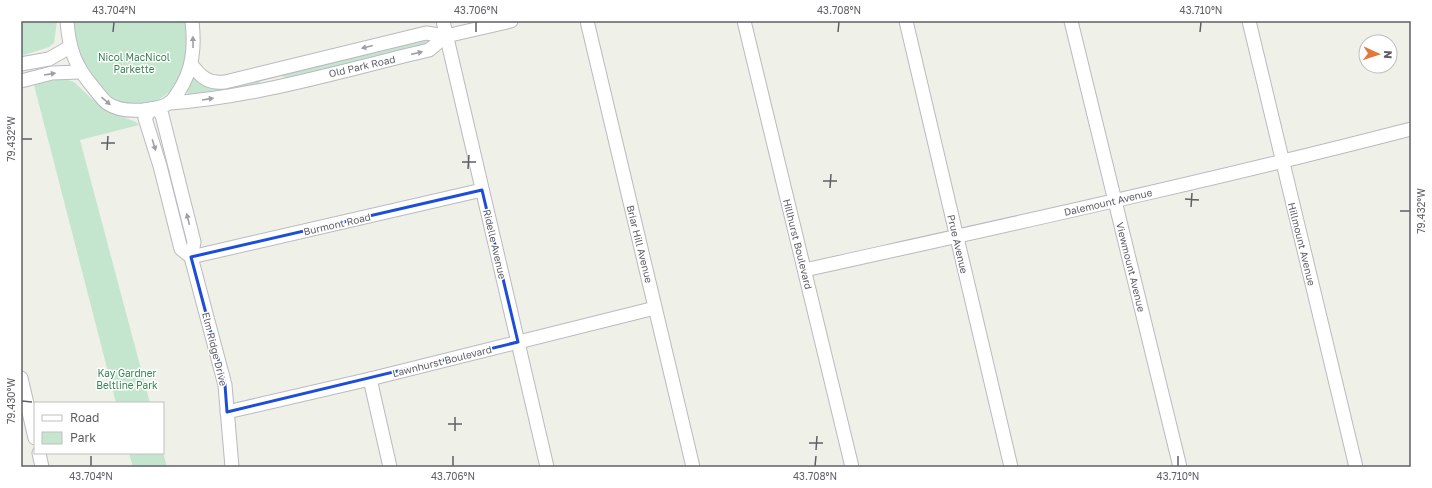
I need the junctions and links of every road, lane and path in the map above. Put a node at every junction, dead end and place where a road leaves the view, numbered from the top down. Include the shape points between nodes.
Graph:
1 (67, 21) edge
2 (192, 21) edge
3 (442, 21) edge
4 (511, 21) edge
5 (587, 21) edge
6 (744, 21) edge
7 (906, 21) edge
8 (1071, 21) edge
9 (1249, 21) edge
10 (446, 36) junction
11 (70, 47) junction
12 (21, 64) edge
13 (191, 64) junction
14 (270, 71) junction
15 (80, 72) junction
16 (21, 80) edge
17 (274, 87) junction
18 (170, 103) junction
19 (151, 109) junction
20 (1411, 129) edge
21 (174, 162) junction
22 (1282, 162) junction
23 (160, 166) junction
24 (482, 190) junction
25 (1114, 202) junction
26 (956, 236) junction
27 (191, 257) junction
28 (805, 270) junction
29 (655, 308) junction
30 (518, 342) junction
31 (21, 378) edge
32 (370, 379) junction
33 (227, 412) junction
34 (34, 434) edge
35 (38, 454) edge
36 (42, 467) edge
37 (232, 467) edge
38 (390, 467) edge
39 (547, 467) edge
40 (693, 467) edge
41 (852, 467) edge
42 (1011, 467) edge
43 (1180, 467) edge
44 (1356, 467) edge

1 - 11 street, Old Park Road
13 -> 2 street
3 - 10 street, Ridelle Avenue
4 - 10 street, Old Park Road
5 - 29 street, Briar Hill Avenue
6 - 28 street, Hillhurst Boulevard
7 - 26 street, Prue Avenue
8 - 25 street, Viewmount Avenue
9 - 22 street, Hillmount Avenue
10 -> 14 street, Old Park Road via 426,33
17 -> 10 street, Old Park Road via 429,50
10 - 24 street, Ridelle Avenue
11 - 12 street via 49,59
11 - 15 street, Old Park Road
13 - 14 street, Old Park Road via 200,76 217,83
13 - 18 street via 181,87
14 - 17 street
16 -> 15 street via 52,73
15 -> 19 street, Old Park Road via 108,104 132,111
18 -> 17 street, Old Park Road
18 - 19 street, Old Park Road
19 - 21 street, Elm Ridge Drive via 159,111 162,115
19 -> 23 street, Elm Ridge Drive via 144,118
20 - 22 street, Dalemount Avenue
21 - 23 street
27 -> 21 street, Elm Ridge Drive via 194,242
22 - 25 street, Dalemount Avenue
22 - 44 street, Hillmount Avenue
23 - 27 street, Elm Ridge Drive via 181,249
24 - 27 street, Burmont Road
24 - 30 street, Ridelle Avenue
25 - 26 street, Dalemount Avenue
25 - 43 street, Viewmount Avenue
26 - 28 street, Dalemount Avenue
26 - 42 street, Prue Avenue
27 - 33 street, Elm Ridge Drive via 225,385
28 - 41 street, Hillhurst Boulevard
29 - 30 street, Lawnhurst Boulevard
29 - 40 street, Briar Hill Avenue
30 - 32 street, Lawnhurst Boulevard
30 - 39 street, Ridelle Avenue
31 - 34 street
32 - 33 street, Lawnhurst Boulevard
32 - 38 street
33 - 37 street, Elm Ridge Drive
35 - 36 street

